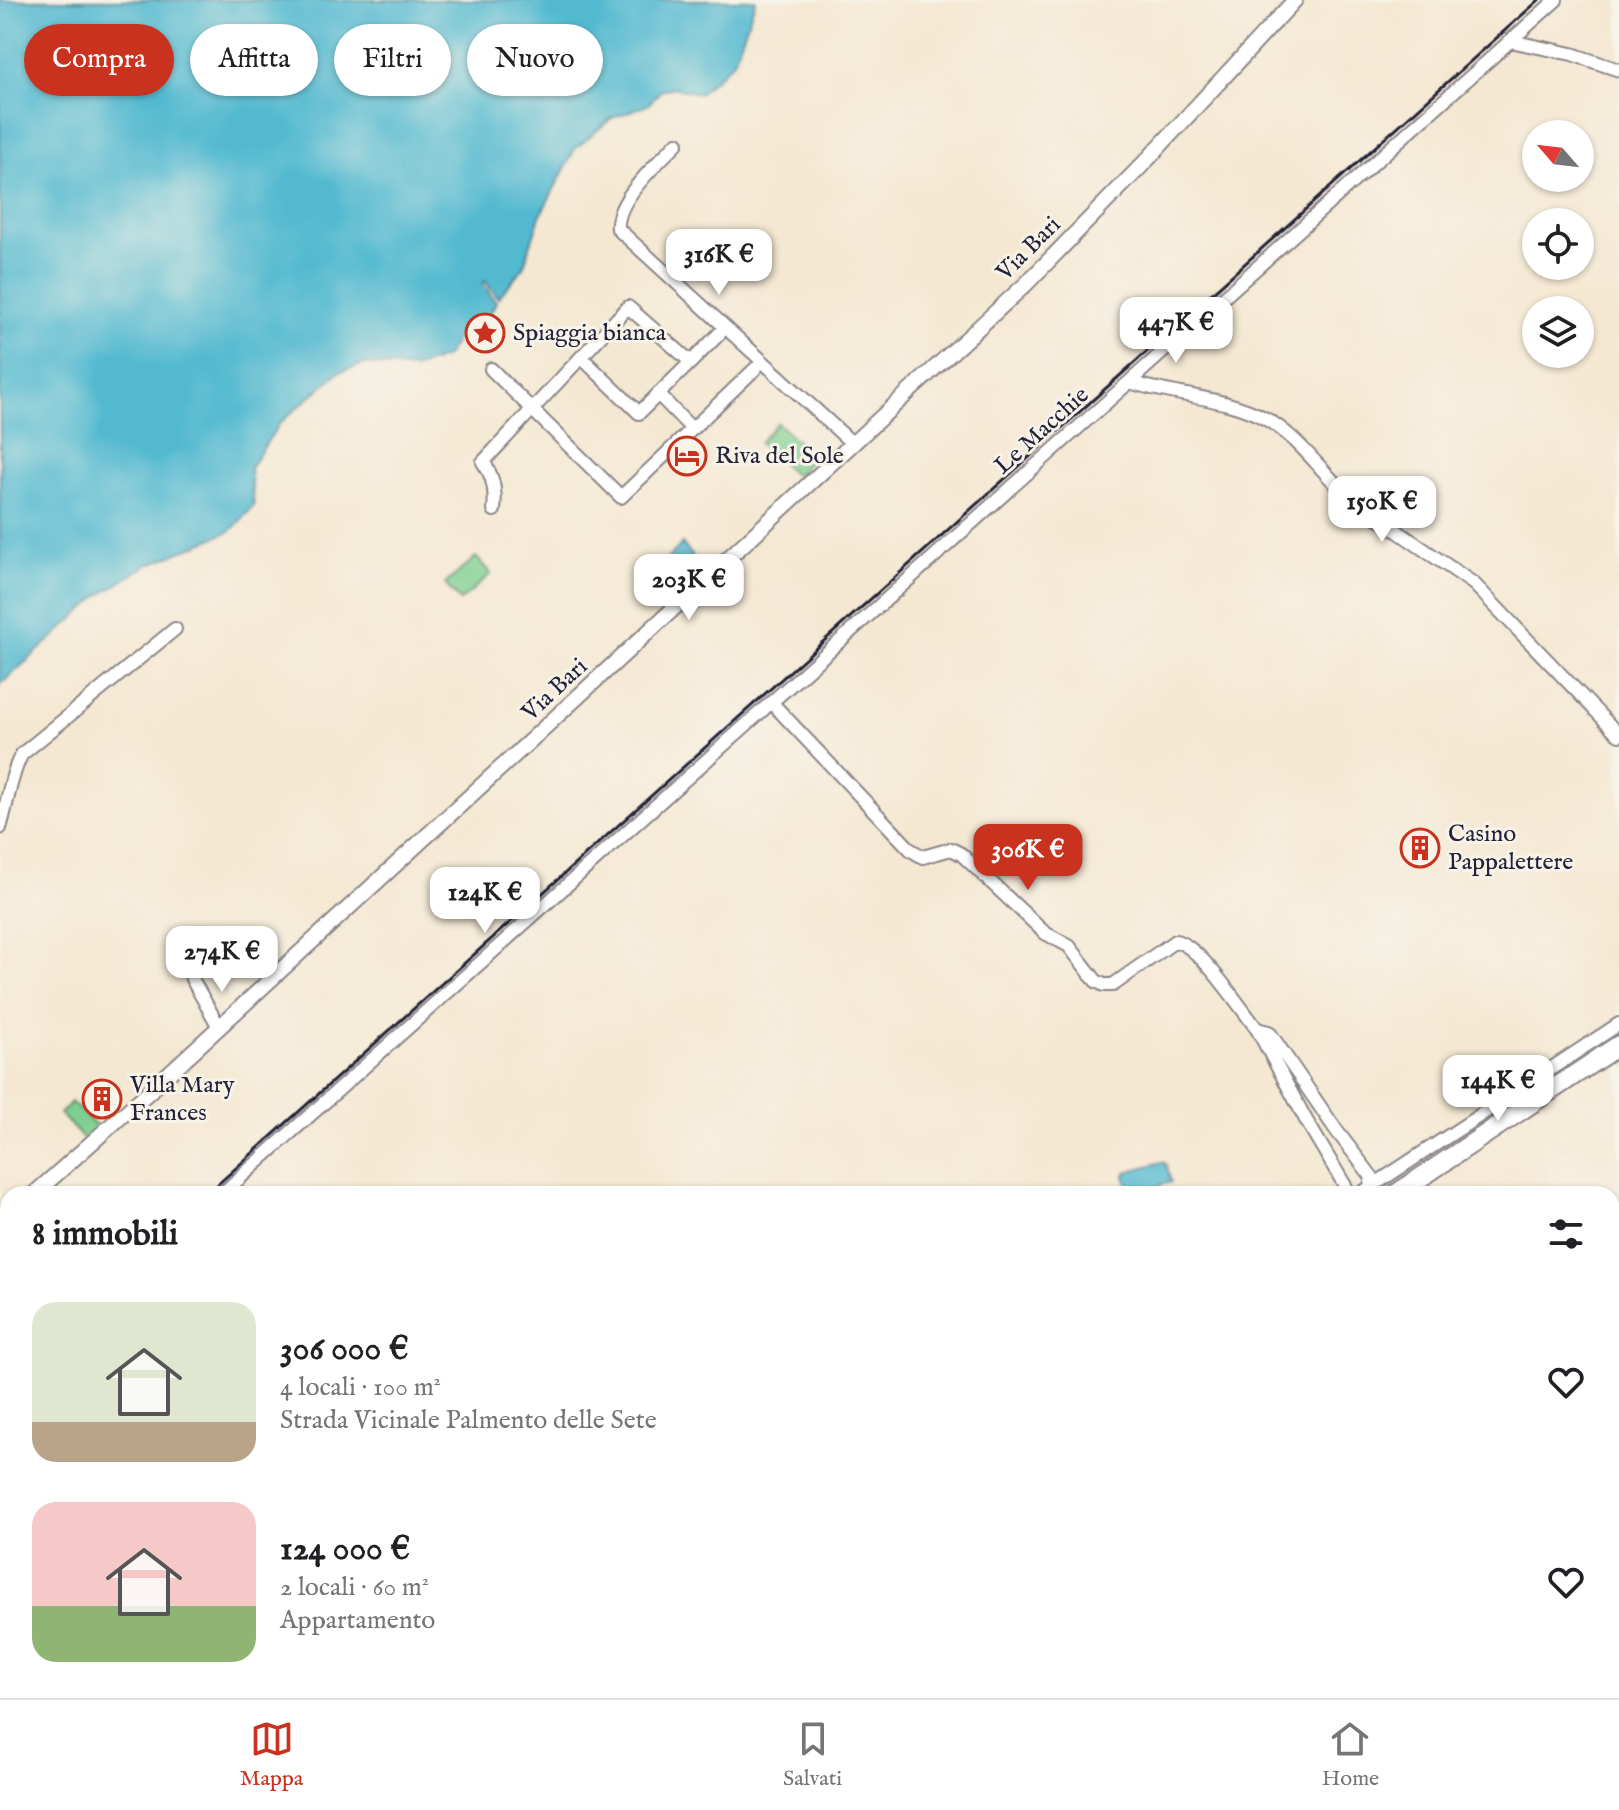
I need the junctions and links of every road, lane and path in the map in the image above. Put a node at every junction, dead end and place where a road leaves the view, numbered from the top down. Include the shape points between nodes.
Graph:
1 (1295, 0) edge
2 (1556, 0) edge
3 (1510, 41) junction
4 (1619, 70) edge
5 (677, 143) dead end
6 (720, 333) dead end
7 (581, 357) junction
8 (691, 362) junction
9 (756, 368) dead end
10 (491, 369) dead end
11 (1130, 382) junction
12 (658, 394) junction
13 (532, 410) junction
14 (691, 428) junction
15 (853, 444) junction
16 (494, 510) dead end
17 (175, 629) dead end
18 (772, 703) junction
19 (1619, 735) edge
20 (0, 828) edge
21 (192, 979) dead end
22 (1619, 1024) edge
23 (219, 1027) junction
24 (1257, 1029) junction
25 (1619, 1045) edge
26 (1619, 1060) edge
27 (43, 1186) edge
28 (231, 1186) edge
29 (1346, 1186) edge
30 (1367, 1186) edge
31 (1371, 1186) edge
32 (1408, 1186) edge
33 (1430, 1186) edge

1 - 15 main road, Via Bari via 1087,223
2 - 3 street, Le Macchie
3 - 4 street
3 - 11 street, Le Macchie
5 - 15 street via 621,209 618,229
6 - 8 street
7 - 8 street via 628,307
7 - 12 street via 639,413
7 - 13 street
8 - 12 street
9 - 14 street
10 - 13 street
11 - 18 street, Le Macchie
11 - 19 street via 1240,409 1278,427 1346,495 1474,584
12 - 14 street
13 - 14 street via 621,497
13 - 16 street via 483,462 490,472
15 - 23 main road, Via Bari
17 - 20 street via 22,754
18 - 24 street via 911,850 923,857 951,849 961,854 1045,933 1069,946 1096,981 1113,985 1175,941 1183,942
18 - 28 street, Le Macchie
21 - 23 street
22 - 31 street
23 - 27 main road, Via Bari
24 - 29 street
24 - 30 street via 1269,1032 1286,1054 1372,1177
25 - 32 highway
26 - 33 highway

